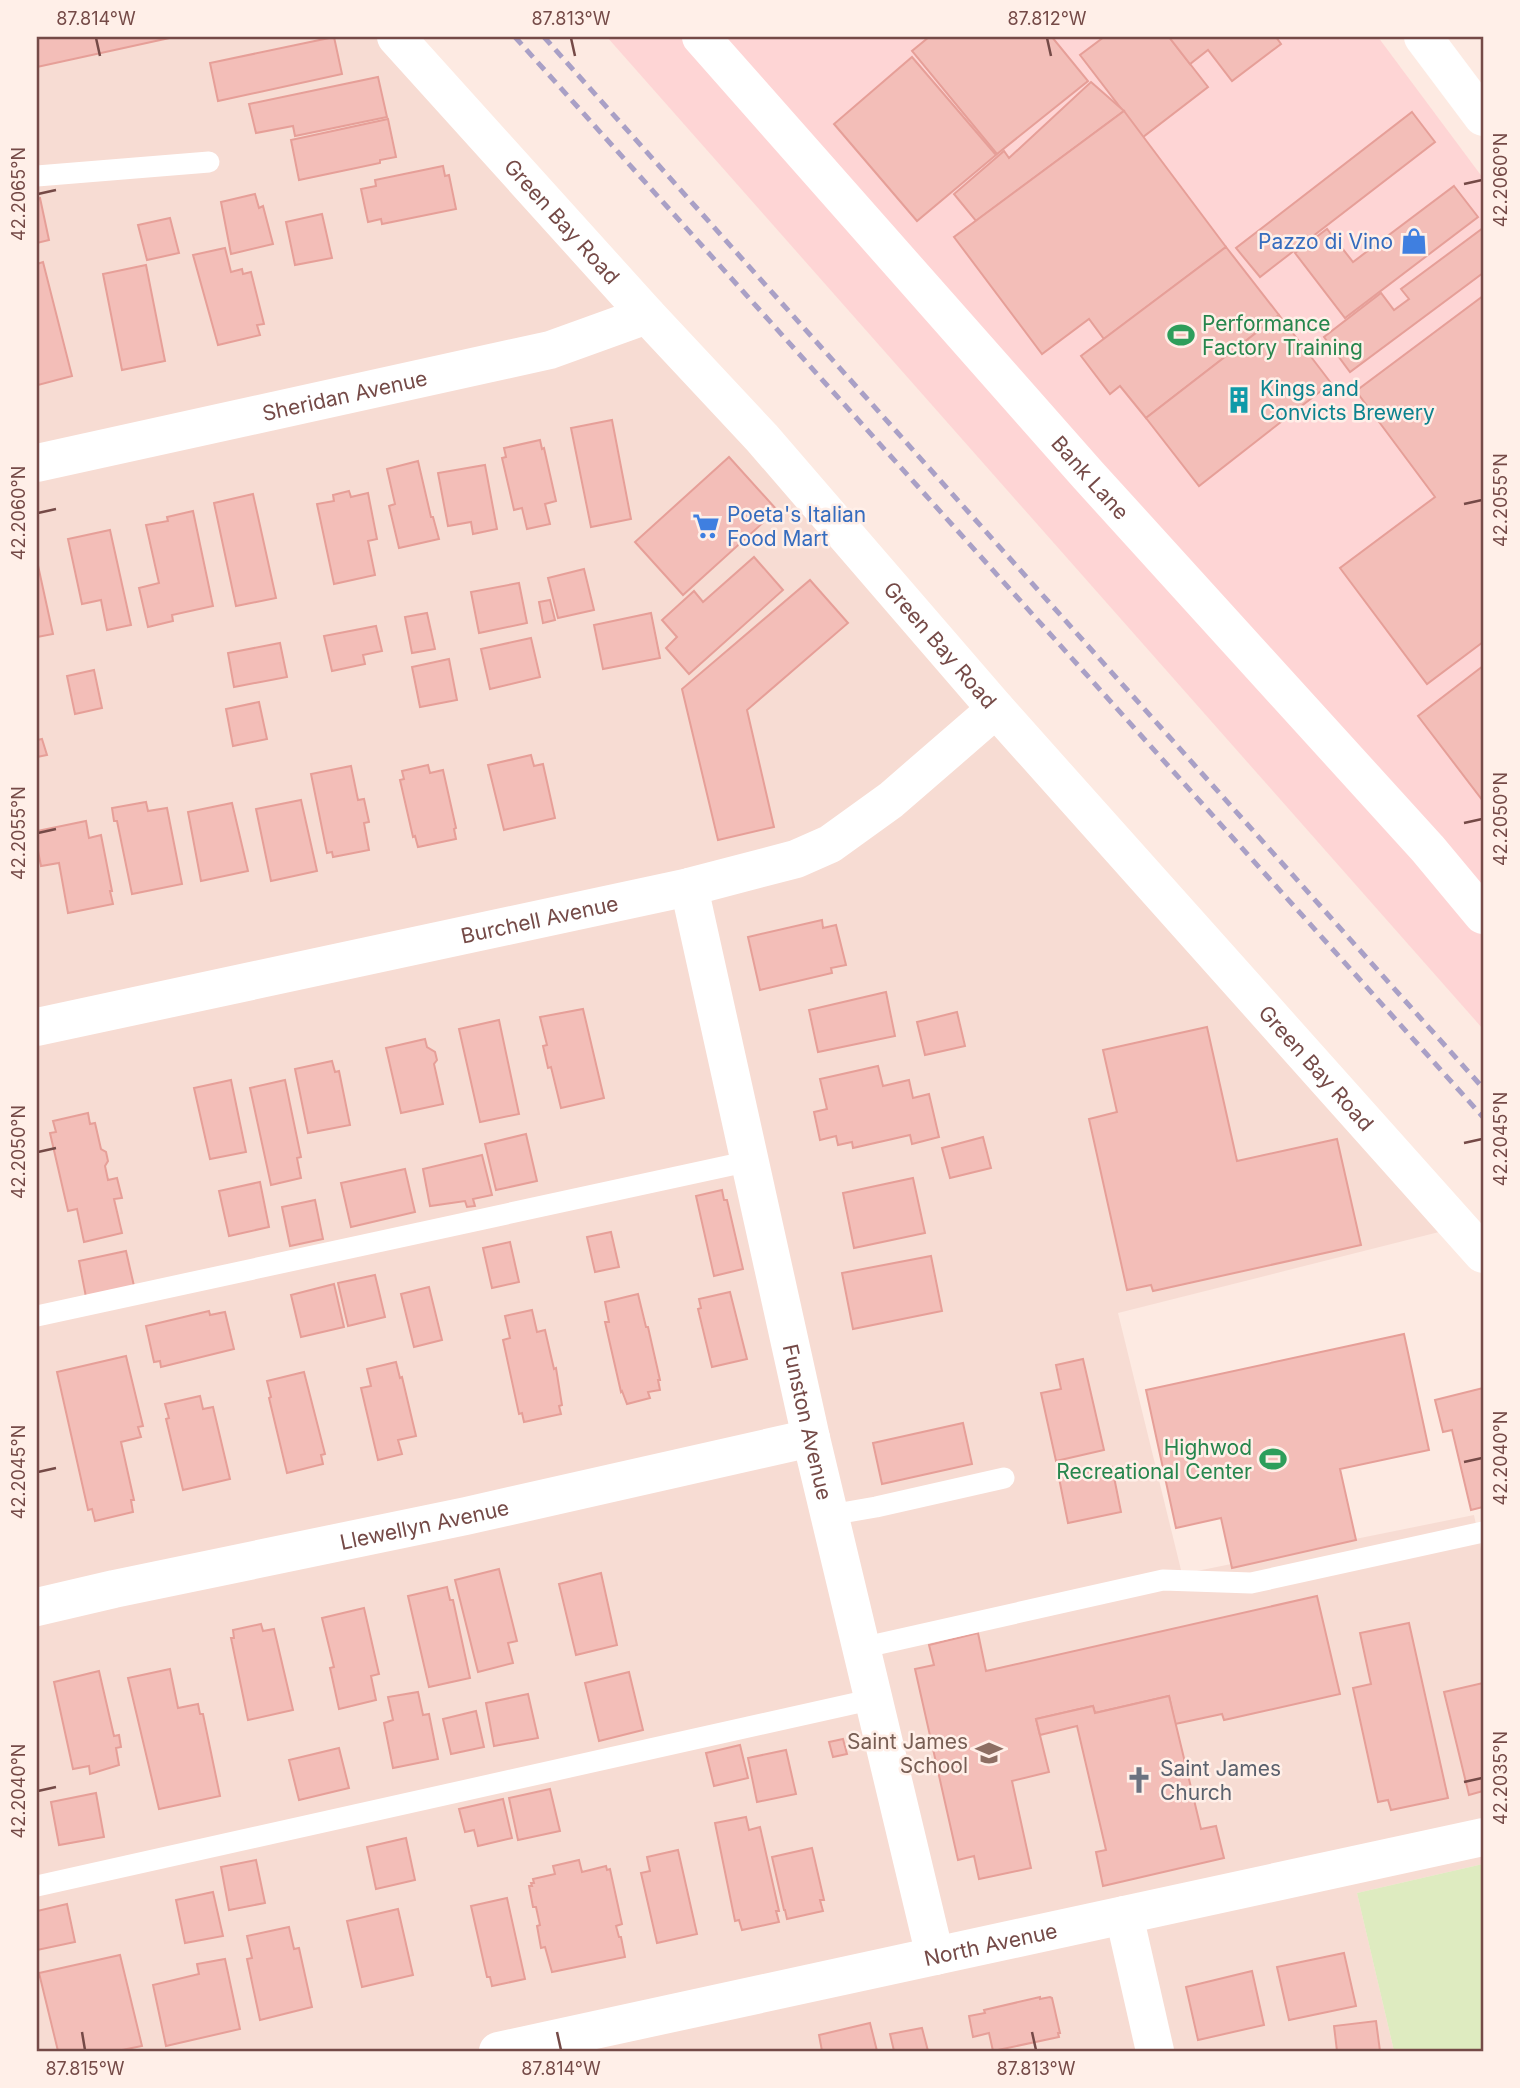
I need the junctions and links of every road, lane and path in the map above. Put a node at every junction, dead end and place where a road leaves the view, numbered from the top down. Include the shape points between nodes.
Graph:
1 (396, 37) edge
2 (701, 37) edge
3 (1423, 37) edge
4 (1483, 117) edge
5 (209, 162) dead end
6 (37, 176) edge
7 (647, 315) junction
8 (37, 463) edge
9 (996, 709) junction
10 (689, 887) junction
11 (1483, 915) edge
12 (37, 1027) edge
13 (750, 1161) junction
14 (1483, 1254) edge
15 (37, 1316) edge
16 (811, 1438) junction
17 (1004, 1478) dead end
18 (830, 1515) junction
19 (1483, 1532) edge
20 (37, 1607) edge
21 (861, 1648) junction
22 (874, 1699) junction
23 (1483, 1837) edge
24 (37, 1886) edge
25 (1124, 1915) junction
26 (935, 1956) junction
27 (498, 2051) edge
28 (1155, 2051) edge

1 - 7 street, Green Bay Road
2 - 11 street, Bank Lane
3 - 4 street
5 - 6 lane
7 - 8 street, Sheridan Avenue via 550,350
7 - 9 street, Green Bay Road via 762,438
9 - 10 street, Burchell Avenue via 891,800 830,844 796,859
9 - 14 street, Green Bay Road
10 - 12 street, Burchell Avenue
10 - 13 street, Funston Avenue
13 - 15 lane
13 - 16 street, Funston Avenue
16 - 18 street, Funston Avenue
16 - 20 street, Llewellyn Avenue
17 - 18 lane
18 - 21 street, Funston Avenue
19 - 21 lane via 1251,1583 1163,1580
21 - 22 street, Funston Avenue
22 - 24 lane
22 - 26 street, Funston Avenue
23 - 25 street, North Avenue
25 - 26 street, North Avenue
25 - 28 street
26 - 27 street, North Avenue

